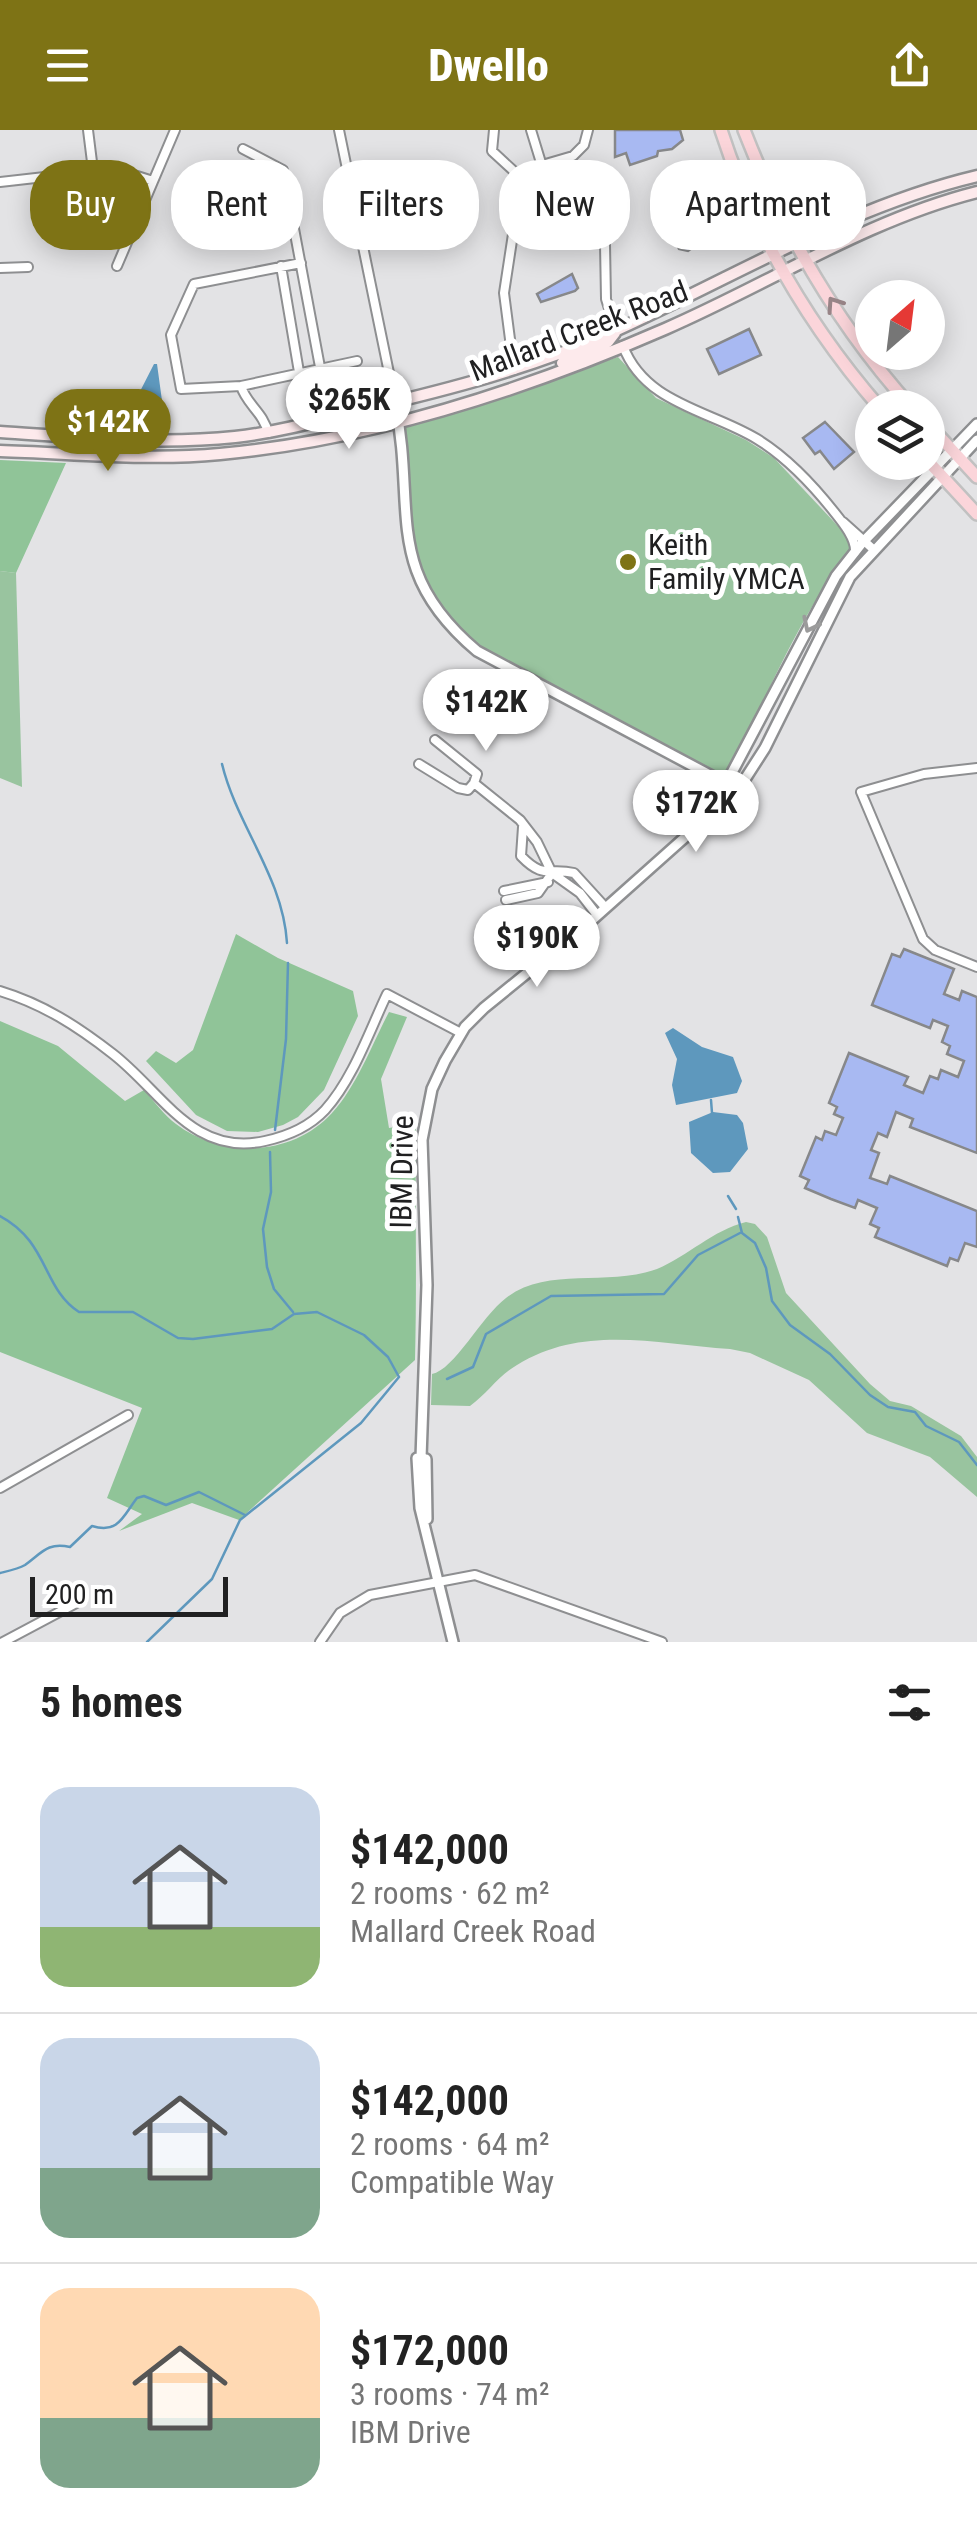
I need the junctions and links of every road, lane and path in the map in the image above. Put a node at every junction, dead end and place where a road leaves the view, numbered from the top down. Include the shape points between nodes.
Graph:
1 (88, 130) edge
2 (176, 130) edge
3 (339, 130) edge
4 (494, 130) edge
5 (531, 130) edge
6 (588, 130) edge
7 (721, 130) edge
8 (744, 130) edge
9 (243, 149) dead end
10 (92, 160) edge
11 (502, 160) edge
12 (540, 160) edge
13 (561, 160) edge
14 (756, 160) edge
15 (977, 176) edge
16 (30, 178) edge
17 (152, 181) joint
18 (0, 182) edge
19 (977, 192) edge
20 (866, 214) edge
21 (509, 250) edge
22 (605, 250) edge
23 (779, 250) edge
24 (801, 250) edge
25 (772, 253) junction
26 (807, 261) junction
27 (301, 263) junction
28 (117, 266) dead end
29 (281, 266) junction
30 (28, 267) dead end
31 (0, 268) edge
32 (783, 273) junction
33 (616, 331) junction
34 (623, 346) junction
35 (357, 361) dead end
36 (320, 367) junction
37 (514, 370) junction
38 (299, 372) junction
39 (527, 382) junction
40 (240, 386) junction
41 (866, 390) edge
42 (898, 390) edge
43 (395, 402) junction
44 (399, 422) junction
45 (977, 424) edge
46 (0, 432) edge
47 (268, 433) junction
48 (977, 440) edge
49 (945, 442) edge
50 (0, 451) edge
51 (956, 454) junction
52 (945, 462) edge
53 (977, 477) edge
54 (923, 480) edge
55 (926, 480) edge
56 (945, 480) edge
57 (977, 514) edge
58 (843, 522) junction
59 (865, 540) junction
60 (873, 549) junction
61 (855, 552) junction
62 (435, 740) dead end
63 (419, 764) dead end
64 (977, 768) edge
65 (474, 783) junction
66 (727, 783) junction
67 (738, 790) junction
68 (708, 818) junction
69 (523, 824) junction
70 (550, 878) junction
71 (505, 895) dead end
72 (601, 912) junction
73 (977, 967) edge
74 (0, 991) edge
75 (461, 1033) junction
76 (423, 1407) junction
77 (128, 1415) dead end
78 (0, 1488) edge
79 (426, 1528) junction
80 (436, 1582) junction
81 (82, 1600) dead end
82 (3, 1642) edge
83 (320, 1642) edge
84 (452, 1642) edge
85 (662, 1642) edge

1 - 10 street
2 - 17 street
3 - 43 street
4 - 11 street via 492,151
5 - 12 street
6 - 13 street via 584,145
7 - 25 main road
8 - 14 main road
9 - 27 street via 282,170
15 - 20 main road, Mallard Creek Road
16 - 18 street
17 - 28 street
19 - 26 main road, Mallard Creek Road via 918,210
21 - 37 street via 504,292
22 - 33 street via 606,299
23 - 25 main road, Mallard Creek Road
24 - 26 main road
25 - 32 main road
25 - 33 main road, Mallard Creek Road
26 - 32 main road, Mallard Creek Road
42 -> 26 main road
27 - 29 street
27 - 36 street
29 - 38 street
29 - 40 street via 199,281 173,328 181,389
30 - 31 street
32 - 34 main road, Mallard Creek Road
32 - 41 main road
33 - 37 main road, Mallard Creek Road
33 - 39 main road via 608,342
34 - 39 main road, Mallard Creek Road
34 - 58 street via 648,385 774,450
35 - 36 street
36 - 38 street
37 - 43 main road, Mallard Creek Road
38 - 40 street
39 - 44 main road, Mallard Creek Road
40 - 47 street
43 - 44 street
43 - 47 main road, Mallard Creek Road
44 - 50 main road, Mallard Creek Road via 218,455
44 - 66 street via 410,558 441,618 488,657
45 - 51 street
46 - 47 main road, Mallard Creek Road via 144,440
48 - 51 street
49 - 51 main road
51 - 52 street, IBM Drive
51 - 53 main road
54 - 59 street, IBM Drive
55 - 60 street, IBM Drive
56 - 57 main road
58 - 59 street
58 - 61 street
59 - 60 street
59 - 61 street, IBM Drive
60 - 67 street, IBM Drive via 839,597
61 -> 66 street, IBM Drive via 827,590
62 - 65 street via 473,767
63 - 65 street via 463,790
64 - 73 street via 862,792 923,939
65 - 69 street
66 - 67 street
66 - 68 street, IBM Drive
67 - 68 street, IBM Drive
68 - 72 street, IBM Drive
69 - 70 street
69 - 70 street via 521,856
70 - 71 street via 538,893
70 - 72 street via 574,873
72 - 75 street, IBM Drive
74 - 75 street via 61,1016 118,1057 186,1126 213,1139 250,1144 292,1135 324,1112 387,994
75 - 76 street, IBM Drive via 432,1089 422,1140
76 - 79 street, IBM Drive
76 - 79 street, IBM Drive via 417,1483
77 - 78 street
79 - 80 street, IBM Drive
80 - 83 street via 351,1604
80 - 84 street, IBM Drive
80 - 85 street via 486,1576
81 - 82 street

